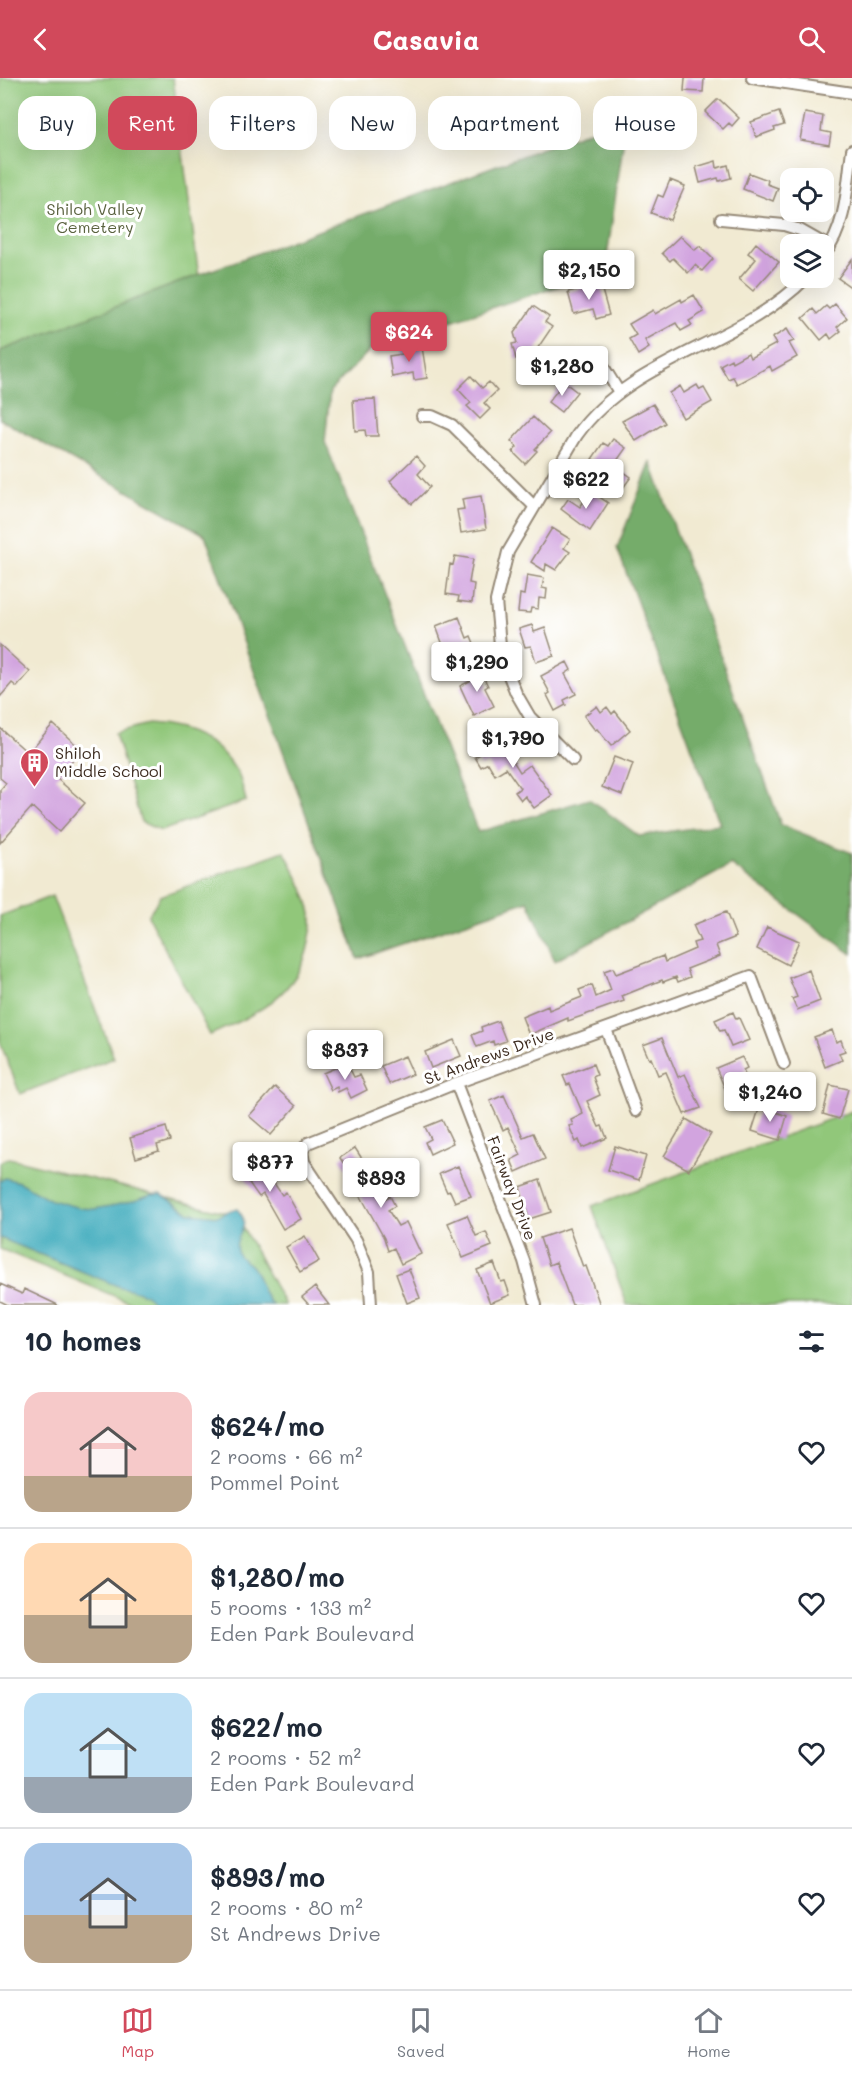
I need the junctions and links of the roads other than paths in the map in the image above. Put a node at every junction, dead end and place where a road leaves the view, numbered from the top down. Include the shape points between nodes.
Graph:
1 (752, 78) edge
2 (852, 93) edge
3 (852, 150) edge
4 (721, 219) dead end
5 (805, 234) edge
6 (834, 237) edge
7 (794, 288) edge
8 (601, 363) dead end
9 (619, 392) junction
10 (422, 416) dead end
11 (534, 507) junction
12 (573, 760) dead end
13 (606, 1029) junction
14 (784, 1064) dead end
15 (456, 1083) junction
16 (636, 1112) dead end
17 (371, 1305) edge
18 (536, 1305) edge

1 - 2 street
3 - 6 street via 842,220
4 - 5 street via 784,225
7 - 9 street via 747,322
8 - 9 street
9 - 11 street via 590,417
10 - 11 street via 453,425
11 - 12 street via 508,552 500,578 496,601 501,656 530,717
13 - 14 street, St Andrews Drive via 751,976
13 - 15 street, St Andrews Drive
13 - 16 street
15 - 17 street, St Andrews Drive via 308,1143 302,1151 304,1162 356,1240 369,1272
15 - 18 street, Fairway Drive via 524,1261

